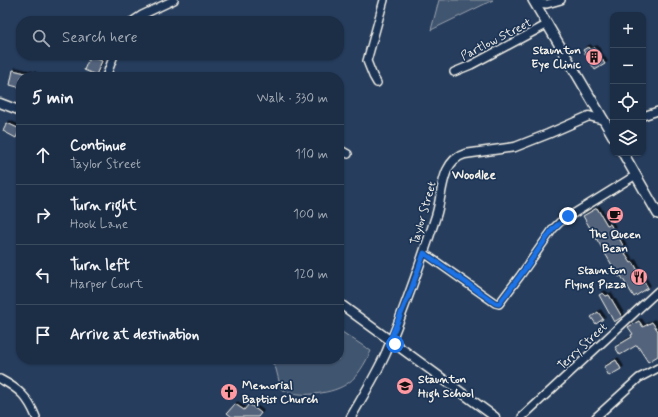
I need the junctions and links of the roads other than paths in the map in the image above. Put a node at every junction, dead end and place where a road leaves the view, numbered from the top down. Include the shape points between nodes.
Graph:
1 (174, 0) edge
2 (384, 0) edge
3 (561, 0) edge
4 (535, 1) edge
5 (140, 16) edge
6 (548, 24) junction
7 (112, 60) edge
8 (108, 72) edge
9 (454, 72) dead end
10 (377, 83) dead end
11 (0, 103) edge
12 (16, 108) edge
13 (658, 112) edge
14 (646, 115) edge
15 (604, 120) junction
16 (610, 122) edge
17 (610, 131) edge
18 (344, 151) edge
19 (348, 154) dead end
20 (625, 156) edge
21 (636, 175) junction
22 (658, 214) edge
23 (424, 253) junction
24 (658, 292) edge
25 (344, 307) edge
26 (390, 340) junction
27 (658, 368) edge
28 (0, 379) edge
29 (36, 417) edge
30 (351, 417) edge
31 (496, 417) edge
32 (522, 417) edge
33 (596, 417) edge

1 - 5 street
2 - 10 street via 368,61
3 - 4 street via 547,4
4 - 6 main road
6 - 9 street, Partlow Street
6 - 15 main road
7 - 8 street
11 - 12 street
13 - 14 street
15 - 16 street
15 - 17 main road
15 - 23 street, Taylor Street via 589,116 515,146 455,158 446,172 439,208
18 - 19 street
20 - 21 main road
21 - 22 main road
21 - 23 street via 560,222 500,303 495,303
23 - 26 street, Taylor Street
24 - 32 street, Terry Street
25 - 26 street
26 - 30 street, Taylor Street
26 - 31 street
27 - 33 street via 639,378
28 - 29 street via 21,392 32,406

